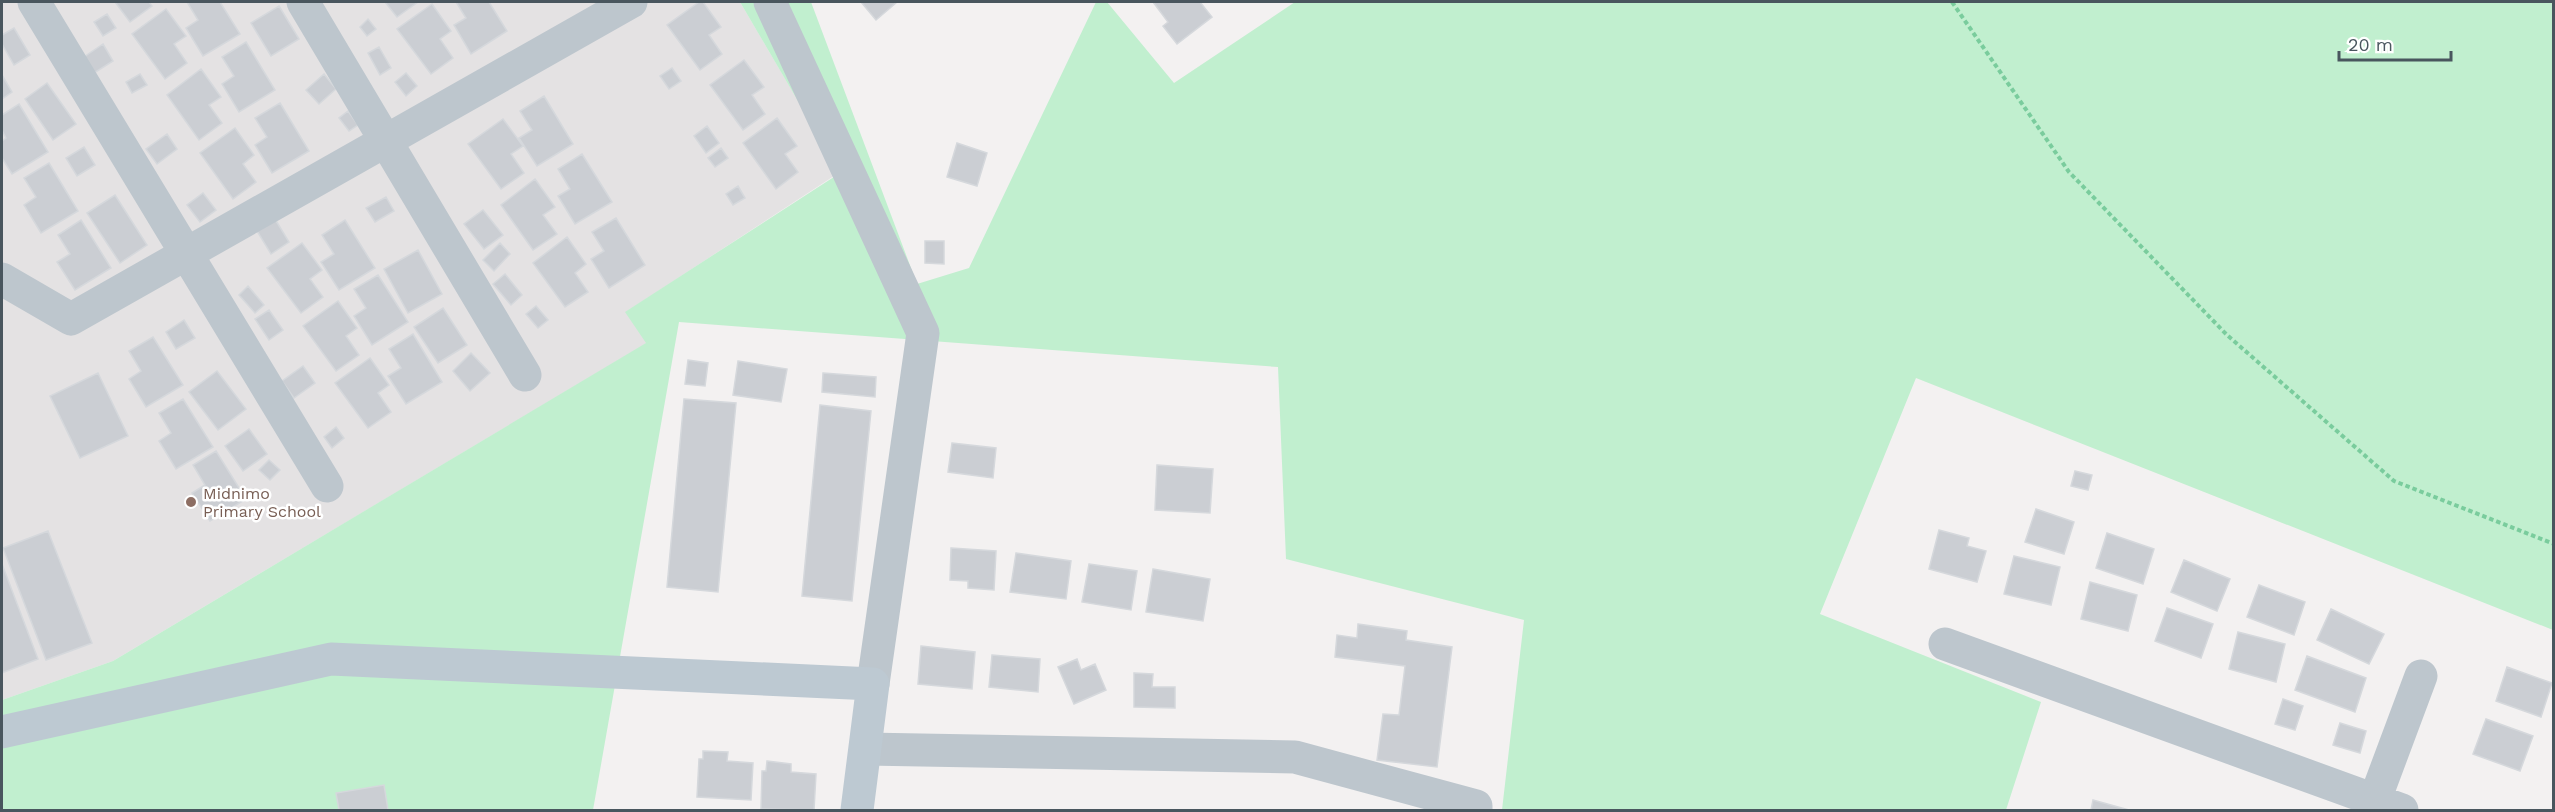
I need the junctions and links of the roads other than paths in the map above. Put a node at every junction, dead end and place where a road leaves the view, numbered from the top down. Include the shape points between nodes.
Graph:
1 (33, 2) edge
2 (303, 2) edge
3 (631, 2) edge
4 (770, 2) edge
5 (584, 13) edge
6 (386, 141) junction
7 (186, 254) junction
8 (2, 279) edge
9 (525, 375) dead end
10 (327, 486) dead end
11 (1945, 644) dead end
12 (2421, 676) dead end
13 (873, 684) junction
14 (2, 732) edge
15 (866, 749) junction
16 (2382, 807) edge
17 (857, 810) edge
18 (1476, 810) edge

1 - 7 street
2 - 6 street
3 - 5 street
4 - 13 street via 923,333
5 - 6 street
6 - 7 street
6 - 9 street
7 - 8 street via 71,319
7 - 10 street
11 - 16 street
12 - 16 street
13 - 14 street via 331,659
13 - 15 street
15 - 17 street
15 - 18 street via 1295,757 1476,806

